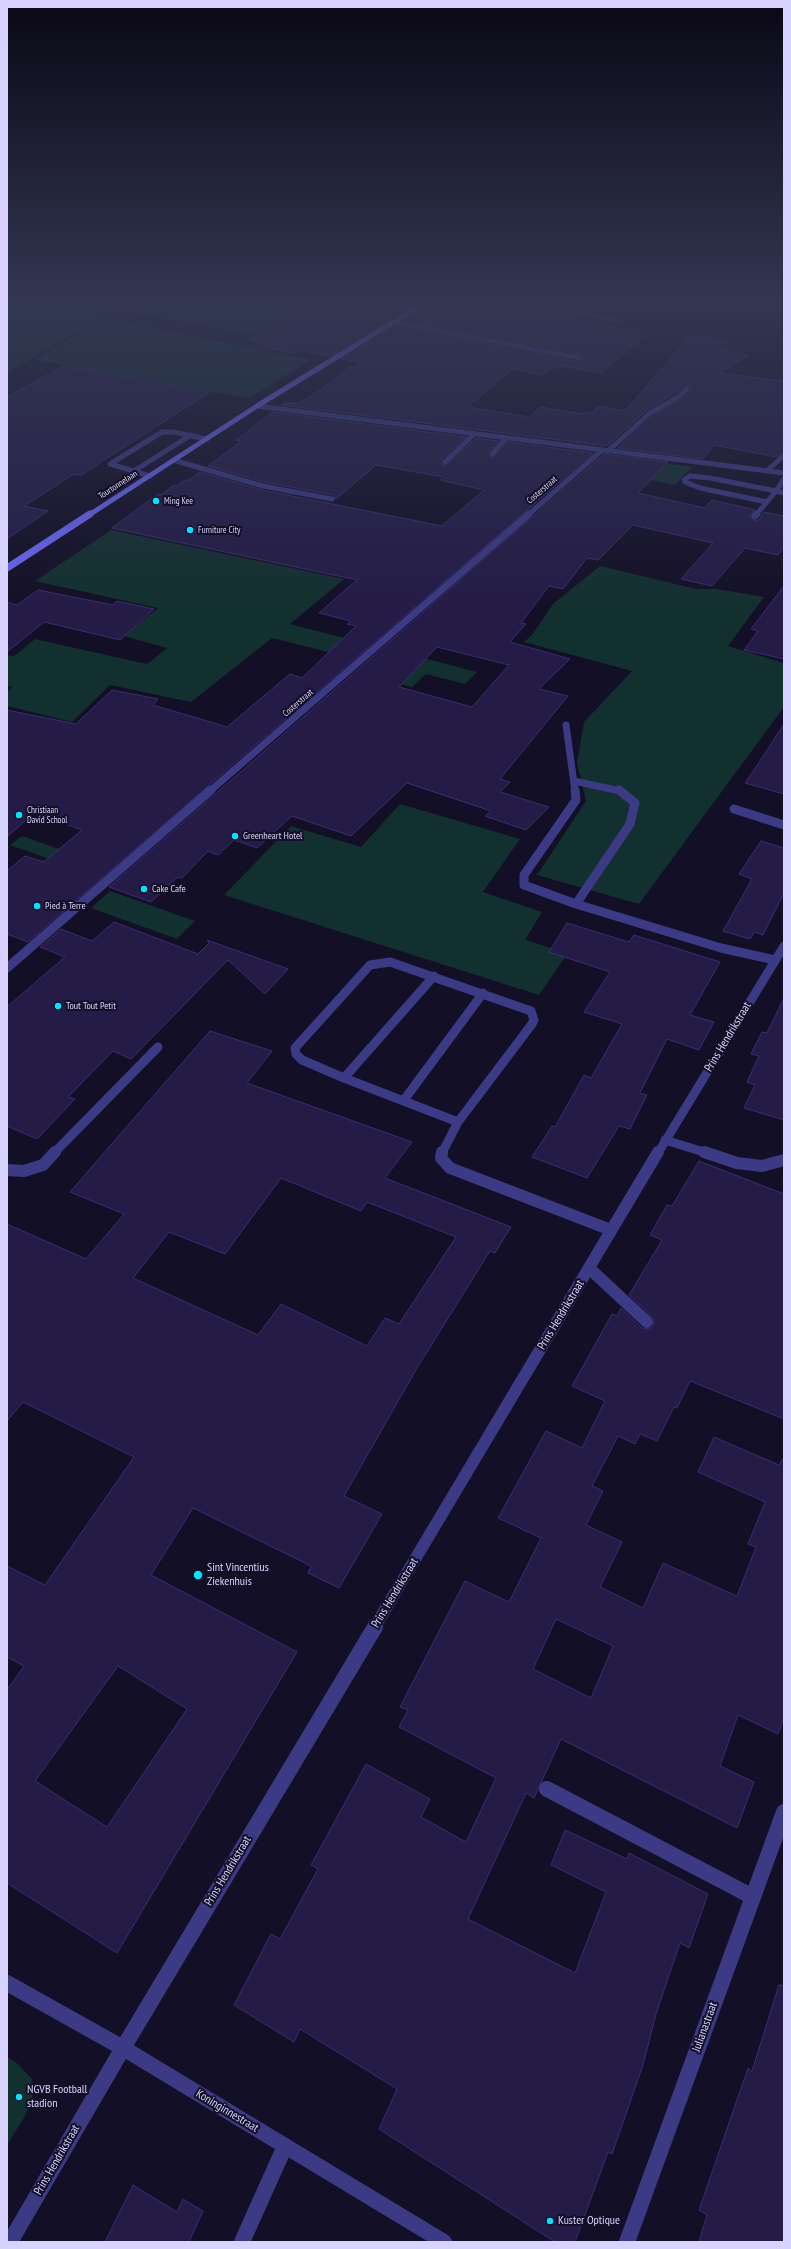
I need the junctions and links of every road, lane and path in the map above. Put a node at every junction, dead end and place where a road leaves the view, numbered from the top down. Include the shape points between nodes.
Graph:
1 (253, 409) edge
2 (280, 409) edge
3 (656, 409) edge
4 (474, 434) junction
5 (191, 435) junction
6 (506, 438) junction
7 (207, 439) junction
8 (605, 451) junction
9 (492, 454) dead end
10 (784, 455) edge
11 (173, 460) junction
12 (445, 462) dead end
13 (134, 471) junction
14 (767, 471) junction
15 (784, 473) edge
16 (150, 476) junction
17 (784, 478) edge
18 (776, 491) junction
19 (784, 493) edge
20 (332, 499) dead end
21 (767, 502) junction
22 (755, 516) dead end
23 (7, 568) edge
24 (566, 725) dead end
25 (574, 781) junction
26 (734, 809) dead end
27 (784, 825) edge
28 (576, 904) junction
29 (784, 946) edge
30 (780, 962) edge
31 (7, 968) edge
32 (434, 976) junction
33 (482, 993) junction
34 (158, 1047) dead end
35 (344, 1078) junction
36 (404, 1100) junction
37 (458, 1122) junction
38 (665, 1140) junction
39 (784, 1160) edge
40 (7, 1170) edge
41 (611, 1230) junction
42 (589, 1268) junction
43 (647, 1322) dead end
44 (547, 1789) dead end
45 (784, 1812) edge
46 (753, 1897) junction
47 (7, 1983) edge
48 (123, 2048) junction
49 (285, 2146) junction
50 (10, 2242) edge
51 (242, 2242) edge
52 (444, 2242) edge
53 (627, 2242) edge

1 - 7 street, Tourtonnelaan
2 - 4 street
3 - 8 street, Costerstraat
4 - 6 street
4 - 12 street
5 - 7 street
5 - 13 street
5 - 13 street via 162,432 111,462 112,466
6 - 8 street
6 - 9 street
7 - 11 street, Tourtonnelaan
8 - 14 street
8 - 31 street, Costerstraat
10 - 14 street
11 - 16 street, Tourtonnelaan
11 - 20 street via 263,486
13 - 16 street
14 - 15 street
16 - 23 street, Tourtonnelaan
17 - 18 street
18 - 19 street
18 - 21 street
18 - 21 street via 697,476 690,476 684,480 700,488
21 - 22 street
24 - 25 street
25 - 28 street via 576,800 524,875 524,885
25 - 28 street via 617,789 635,803 630,824
26 - 27 street
28 - 30 street via 721,948
29 - 30 street, Prins Hendrikstraat
30 - 38 street, Prins Hendrikstraat
32 - 33 street
32 - 35 street
32 - 35 street via 390,962 370,966 295,1048 296,1054 302,1060
33 - 36 street
33 - 37 street via 526,1008 534,1015 534,1020
34 - 40 street via 43,1165 24,1171
35 - 36 street
36 - 37 street
37 - 41 street via 443,1148 441,1158 450,1168
38 - 39 street via 737,1163 762,1166
38 - 41 street, Prins Hendrikstraat
41 - 42 street, Prins Hendrikstraat
42 - 43 street
42 - 48 street, Prins Hendrikstraat
44 - 46 street
45 - 46 street, Julianastraat
46 - 53 street, Julianastraat
47 - 48 street, Koninginnestraat
48 - 49 street, Koninginnestraat
48 - 50 street, Prins Hendrikstraat
49 - 51 street
49 - 52 street, Koninginnestraat

